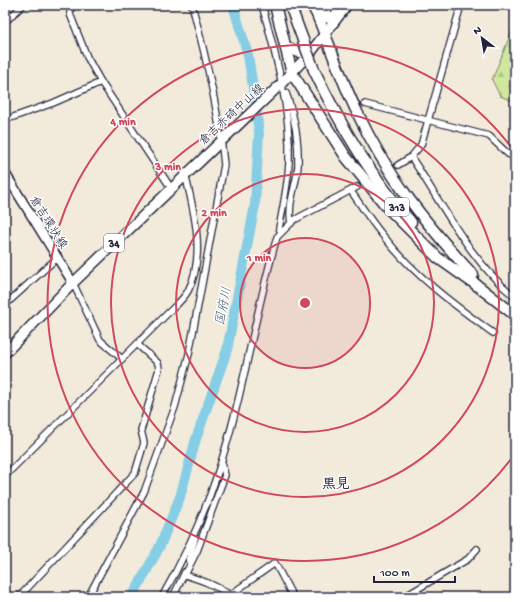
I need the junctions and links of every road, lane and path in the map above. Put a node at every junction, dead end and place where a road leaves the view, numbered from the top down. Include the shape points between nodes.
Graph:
1 (23, 5) edge
2 (71, 5) edge
3 (192, 5) edge
4 (262, 5) edge
5 (275, 5) edge
6 (290, 5) edge
7 (295, 5) edge
8 (461, 5) edge
9 (314, 8) edge
10 (344, 9) edge
11 (5, 22) edge
12 (325, 35) junction
13 (305, 39) junction
14 (285, 46) junction
15 (311, 52) junction
16 (292, 72) junction
17 (101, 82) junction
18 (279, 85) junction
19 (366, 104) dead end
20 (5, 120) edge
21 (428, 121) junction
22 (224, 137) junction
23 (411, 157) junction
24 (515, 157) edge
25 (398, 165) tunnel mouth
26 (5, 173) edge
27 (185, 174) junction
28 (357, 187) tunnel mouth
29 (171, 188) junction
30 (351, 190) junction
31 (291, 223) junction
32 (281, 232) junction
33 (57, 258) junction
34 (471, 278) junction
35 (73, 283) junction
36 (515, 297) edge
37 (5, 305) edge
38 (515, 309) edge
39 (515, 315) edge
40 (493, 333) dead end
41 (137, 344) junction
42 (5, 353) edge
43 (122, 359) junction
44 (222, 461) junction
45 (5, 476) edge
46 (194, 533) junction
47 (477, 549) dead end
48 (185, 575) junction
49 (19, 597) edge
50 (88, 597) edge
51 (162, 597) edge
52 (173, 597) edge
53 (294, 597) edge
54 (404, 597) edge

1 - 11 street
2 - 17 street via 70,14 87,57
3 - 22 street
4 - 18 street via 277,57
5 - 14 highway
6 - 13 highway, 313
7 - 13 highway, 313
8 - 21 street
9 - 10 highway via 323,17 330,18
9 - 12 highway
10 - 12 main road, 倉吉赤碕中山線 / 34
12 - 15 main road, 倉吉赤碕中山線 / 34
12 - 34 highway via 357,113 391,175 420,216
13 - 34 highway, 313, bridge via 345,131 380,184 417,230
14 - 15 highway via 293,51
14 - 16 highway
15 - 16 main road, 倉吉赤碕中山線 / 34
16 - 18 main road, 倉吉赤碕中山線 / 34
16 - 34 highway via 346,157 388,208 438,258
17 - 20 street
17 - 29 street
18 - 22 main road, 倉吉赤碕中山線 / 34
18 - 31 street via 291,105 295,126 298,165 289,212
18 - 32 street via 288,129 289,162 279,228
19 - 21 street
21 - 23 street via 421,145
21 - 24 street via 489,136 508,154
22 - 27 main road, 倉吉赤碕中山線 / 34
22 - 50 street via 224,165 190,354 179,393 144,492
23 - 25 street
23 - 36 street via 478,260
26 - 33 main road, 倉吉環状線
27 - 29 main road, 倉吉赤碕中山線 / 34
27 - 41 street via 195,213 197,235 192,275 186,294
28 - 30 street
29 - 35 main road, 倉吉赤碕中山線 / 34
30 - 31 street
30 - 40 street via 385,239 405,260 454,304
31 - 32 street
32 - 44 street via 277,237 268,267
33 - 35 main road, 倉吉環状線
33 - 37 street
34 - 38 highway, 313
34 - 39 highway, 313
35 - 42 main road, 倉吉赤碕中山線 / 34
35 - 43 street via 100,340
41 - 43 street
41 - 49 street via 158,363 159,369 142,430 144,443 135,473
43 - 45 street
44 - 46 street
44 - 48 street via 225,475 197,551
46 - 48 street via 193,549
46 - 51 street
47 - 54 street via 468,559
48 - 52 street
48 - 53 street via 219,587 230,595 275,564

